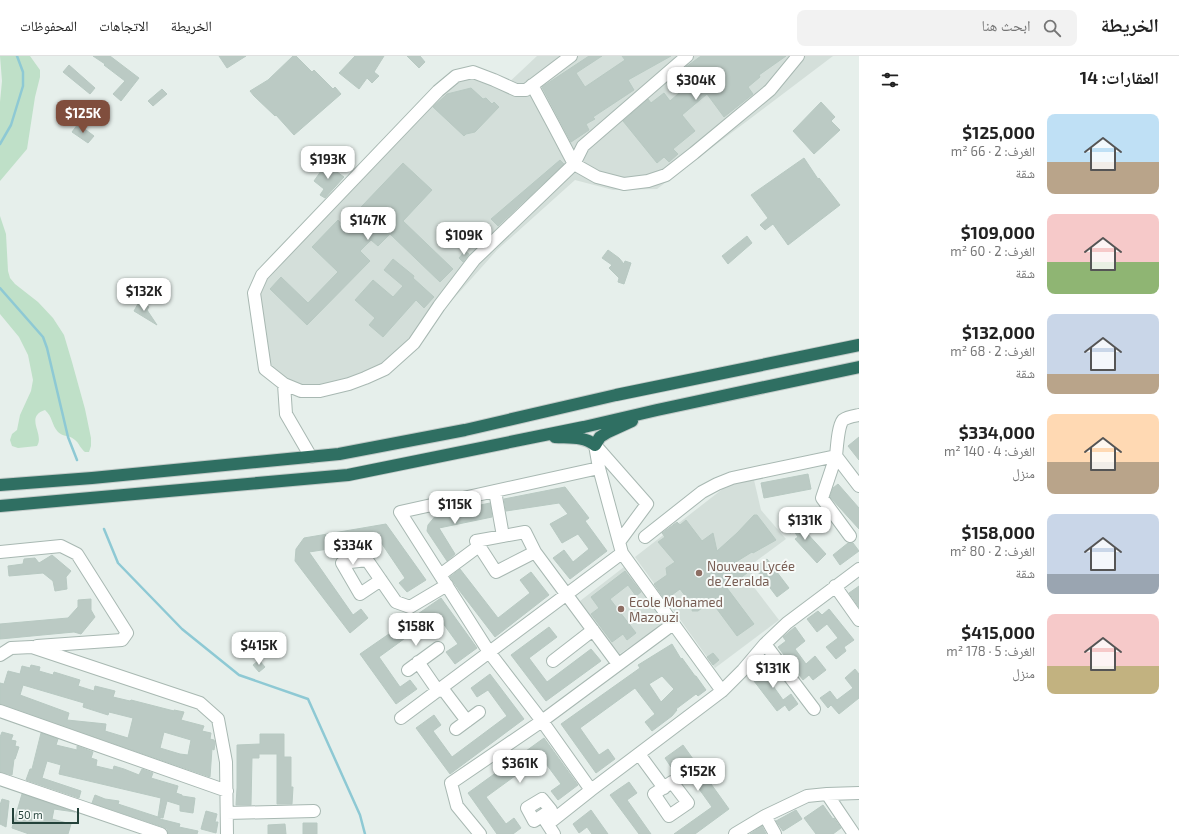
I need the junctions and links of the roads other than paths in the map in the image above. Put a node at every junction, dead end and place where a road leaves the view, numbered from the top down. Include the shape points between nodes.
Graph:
1 (571, 56) edge
2 (688, 56) edge
3 (798, 56) edge
4 (532, 85) junction
5 (574, 164) junction
6 (859, 345) edge
7 (859, 366) edge
8 (284, 384) junction
9 (657, 410) junction
10 (859, 415) edge
11 (534, 437) junction
12 (595, 446) junction
13 (836, 456) junction
14 (311, 457) junction
15 (599, 468) junction
16 (0, 485) edge
17 (859, 486) edge
18 (495, 491) junction
19 (0, 506) edge
20 (503, 536) junction
21 (850, 536) dead end
22 (645, 537) dead end
23 (619, 542) junction
24 (479, 546) junction
25 (0, 552) edge
26 (536, 552) junction
27 (622, 554) junction
28 (859, 569) edge
29 (380, 580) dead end
30 (443, 580) junction
31 (835, 586) junction
32 (567, 594) junction
33 (859, 620) edge
34 (673, 624) junction
35 (593, 630) junction
36 (81, 643) junction
37 (765, 644) junction
38 (32, 647) junction
39 (438, 648) dead end
40 (489, 652) junction
41 (0, 655) edge
42 (64, 658) junction
43 (553, 661) dead end
44 (618, 664) junction
45 (440, 689) junction
46 (722, 691) junction
47 (814, 709) dead end
48 (0, 711) edge
49 (479, 712) dead end
50 (401, 718) dead end
51 (467, 721) junction
52 (542, 721) junction
53 (456, 729) dead end
54 (638, 754) junction
55 (0, 779) edge
56 (664, 788) dead end
57 (591, 790) junction
58 (227, 791) junction
59 (859, 793) edge
60 (827, 794) junction
61 (314, 812) dead end
62 (227, 813) junction
63 (765, 816) junction
64 (548, 825) edge
65 (161, 834) edge
66 (228, 834) edge
67 (480, 834) edge
68 (735, 834) edge
69 (775, 834) edge
70 (854, 834) edge

1 - 4 street
2 - 5 street via 583,146
3 - 5 street via 770,90 666,175 648,181 624,184 597,177
4 - 5 street
4 - 8 street via 526,90 516,90 473,72 456,76 438,91 262,275 254,293 265,369
5 - 8 street via 474,260 414,343 384,369 349,384 320,390 301,391
6 - 14 highway via 616,395 466,430
7 - 9 highway
8 - 14 street via 286,414
9 - 11 highway
9 - 12 highway via 608,432 600,437
10 - 13 street via 843,421
11 - 12 highway via 578,438
11 - 19 highway via 348,475
12 - 15 street
12 - 23 street via 647,504
13 - 17 street
13 - 21 street via 822,498
13 - 22 street via 732,478 717,484 702,492
14 - 16 highway
15 - 18 street
15 - 23 street
18 - 20 street
18 - 30 street via 400,512
20 - 24 street via 476,541
20 - 26 street via 524,532
23 - 27 street
24 - 26 street via 496,572
24 - 30 street
25 - 36 street via 61,546 78,554 127,633 122,640
26 - 32 street
27 - 32 street
27 - 34 street
28 - 31 street
29 - 30 street via 396,602 410,607
30 - 40 street
31 - 33 street
31 - 37 street via 787,623
32 - 35 street
32 - 40 street
34 - 44 street
34 - 46 street
35 - 43 street
35 - 44 street
36 - 38 street
36 - 42 street
37 - 46 street
37 - 47 street
38 - 41 street via 11,648
38 - 42 street
39 - 45 street via 413,666
40 - 45 street
40 - 52 street
42 - 58 street via 200,703 218,720 226,762
44 - 52 street
45 - 50 street
45 - 51 street
46 - 54 street
48 - 58 street
49 - 51 street
51 - 53 street
52 - 57 street
52 - 67 street via 451,783 457,806
54 - 56 street
54 - 57 street
55 - 65 street
57 - 64 street
58 - 62 street
59 - 60 street
60 - 63 street via 807,796
60 - 70 street
61 - 62 street
62 - 66 street
63 - 68 street
63 - 69 street

